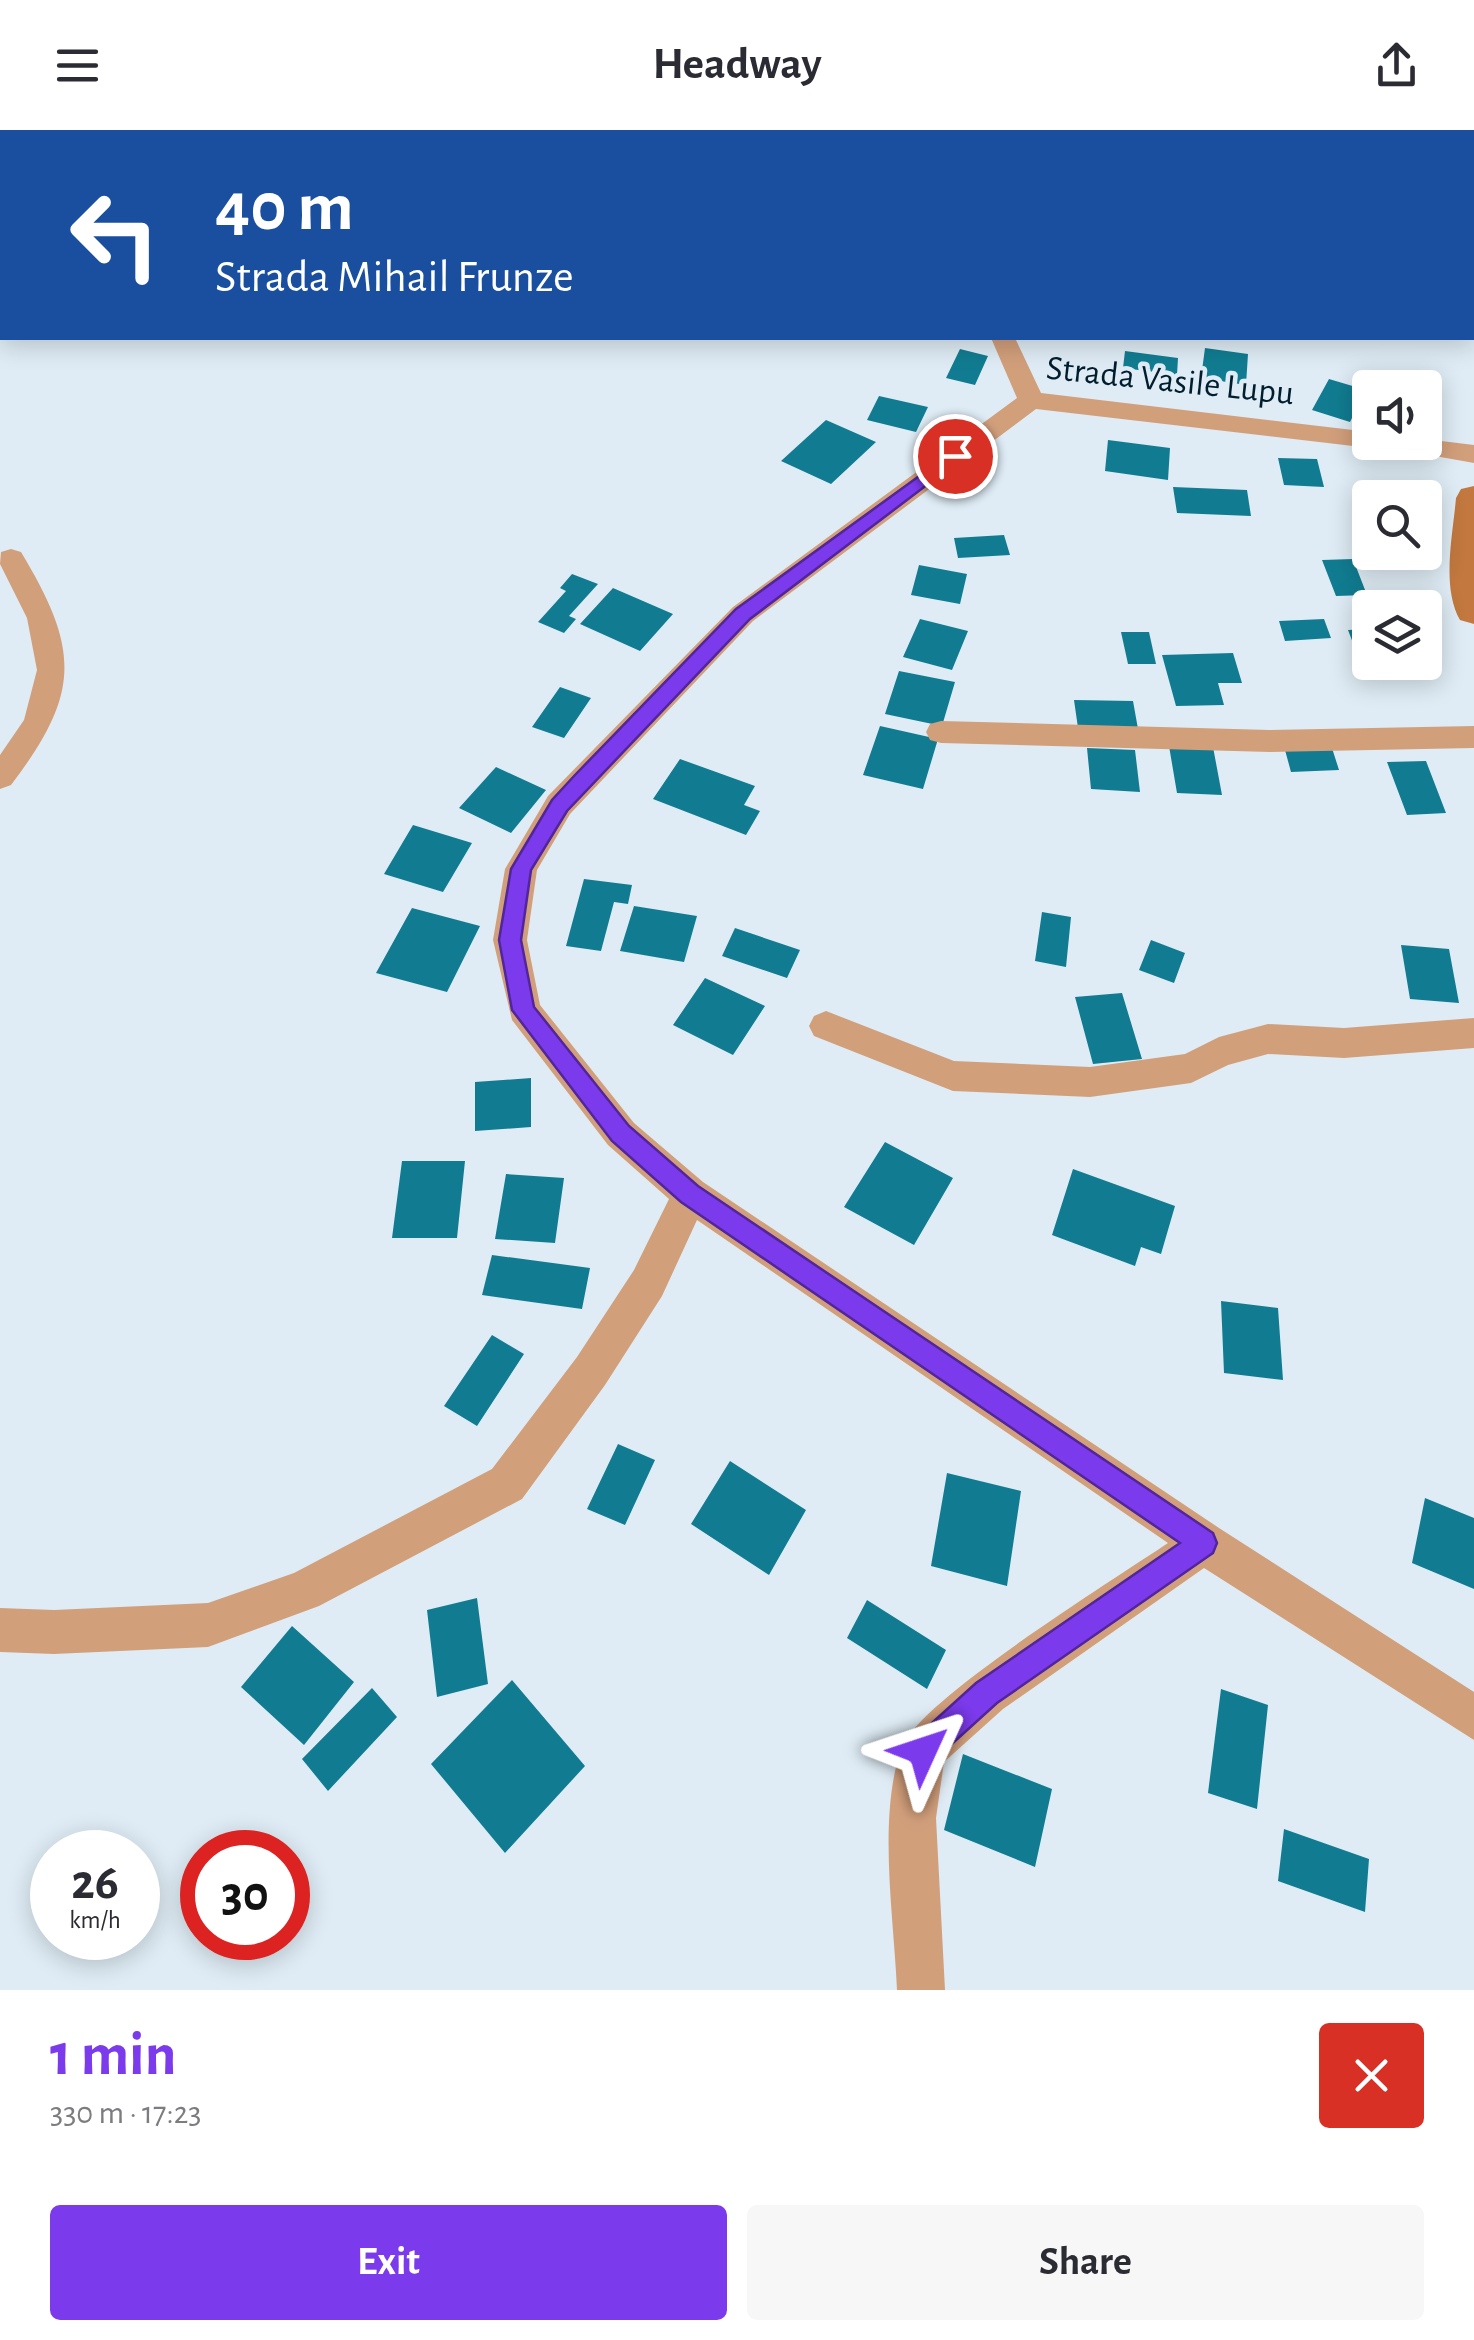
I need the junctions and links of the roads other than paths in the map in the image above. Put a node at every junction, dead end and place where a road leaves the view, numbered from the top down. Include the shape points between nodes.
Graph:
1 (1004, 340) edge
2 (1032, 400) junction
3 (1352, 438) edge
4 (1442, 449) edge
5 (1474, 454) edge
6 (1474, 498) edge
7 (11, 559) dead end
8 (1474, 610) edge
9 (941, 732) dead end
10 (1474, 737) edge
11 (0, 778) edge
12 (826, 1026) dead end
13 (1474, 1032) edge
14 (690, 1194) junction
15 (1204, 1543) junction
16 (0, 1630) edge
17 (1474, 1718) edge
18 (921, 1990) edge

1 - 2 street
2 - 3 street, Strada Vasile Lupu
2 - 14 street, Strada Vasile Lupu via 743,614 560,805 521,869 510,940 524,1010 621,1134
4 - 5 street
6 - 8 main road
7 - 11 street via 50,634 51,686 24,749
9 - 10 street via 1270,741
12 - 13 street via 953,1076 1090,1082 1192,1068 1219,1052 1268,1039 1344,1043
14 - 15 street, Strada Vasile Lupu
14 - 16 street via 648,1283 507,1484 304,1590 208,1625
15 - 17 street, Strada Vasile Lupu
15 - 18 street via 986,1693 923,1751 912,1818

